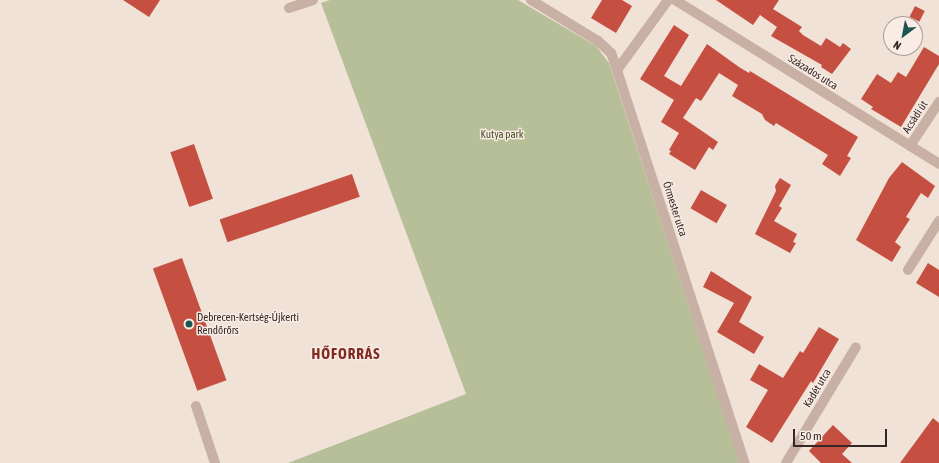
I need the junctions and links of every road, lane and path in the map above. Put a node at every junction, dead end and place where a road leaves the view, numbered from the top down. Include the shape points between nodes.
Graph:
1 (313, 0) edge
2 (532, 0) edge
3 (668, 0) edge
4 (675, 0) edge
5 (289, 8) dead end
6 (617, 70) junction
7 (939, 102) edge
8 (910, 146) junction
9 (939, 164) edge
10 (939, 221) edge
11 (908, 270) dead end
12 (856, 347) dead end
13 (196, 406) dead end
14 (215, 463) edge
15 (745, 463) edge
16 (786, 463) edge

1 - 5 street
2 - 6 street, Őrmester utca via 604,46
3 - 6 street
4 - 8 street, Százados utca
6 - 15 street, Őrmester utca
7 - 8 street, Acsádi út
8 - 9 street, Százados utca
10 - 11 street
12 - 16 street, Kadét utca
13 - 14 street

